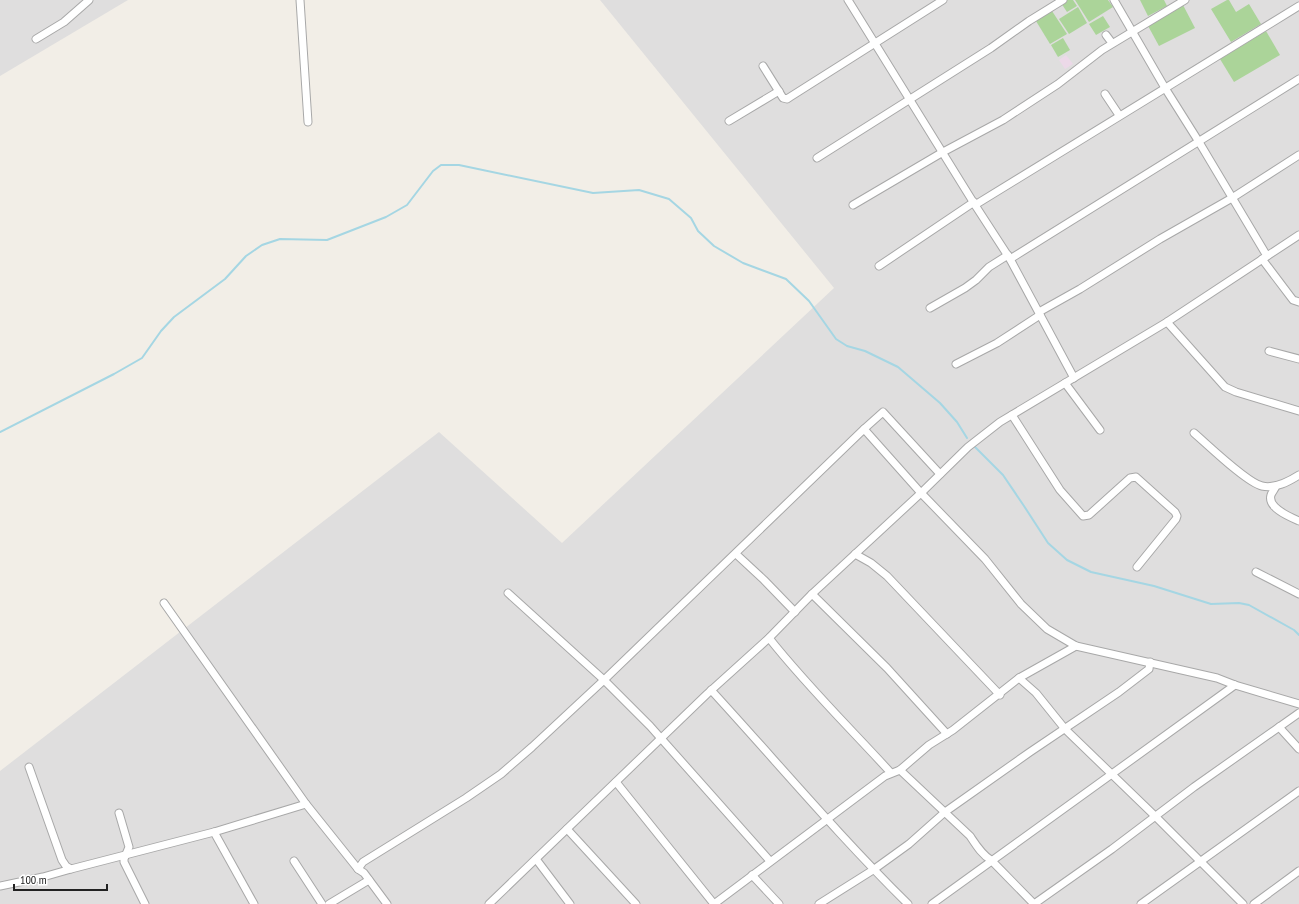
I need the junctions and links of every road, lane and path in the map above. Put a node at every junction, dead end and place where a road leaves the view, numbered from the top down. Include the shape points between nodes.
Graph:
1 (89, 0) edge
2 (300, 0) edge
3 (848, 0) edge
4 (943, 0) edge
5 (1062, 0) edge
6 (1114, 0) edge
7 (1185, 0) edge
8 (1299, 6) edge
9 (1133, 31) junction
10 (1106, 35) dead end
11 (36, 39) dead end
12 (1112, 43) junction
13 (876, 44) junction
14 (763, 66) dead end
15 (1299, 79) edge
16 (1165, 88) junction
17 (779, 91) junction
18 (1105, 94) dead end
19 (910, 99) junction
20 (1119, 115) junction
21 (308, 122) dead end
22 (728, 122) dead end
23 (1199, 142) junction
24 (943, 152) junction
25 (1299, 155) edge
26 (817, 158) dead end
27 (1232, 198) junction
28 (974, 203) junction
29 (853, 205) dead end
30 (1299, 235) edge
31 (1009, 257) junction
32 (1264, 257) junction
33 (879, 266) dead end
34 (1299, 302) edge
35 (930, 308) dead end
36 (1040, 313) junction
37 (1167, 322) junction
38 (1269, 351) dead end
39 (1299, 359) edge
40 (956, 364) dead end
41 (1074, 378) junction
42 (1065, 383) junction
43 (1299, 411) edge
44 (1012, 415) junction
45 (864, 429) junction
46 (1100, 430) dead end
47 (1194, 433) dead end
48 (940, 474) junction
49 (1299, 475) edge
50 (1276, 486) junction
51 (921, 493) junction
52 (1299, 522) edge
53 (736, 554) junction
54 (855, 554) junction
55 (1137, 567) dead end
56 (1256, 572) dead end
57 (508, 593) dead end
58 (812, 594) junction
59 (1299, 594) edge
60 (164, 603) dead end
61 (795, 612) junction
62 (769, 638) junction
63 (1076, 646) junction
64 (1150, 662) junction
65 (1019, 678) junction
66 (604, 680) junction
67 (1235, 685) junction
68 (711, 690) junction
69 (1000, 695) junction
70 (1299, 704) edge
71 (1299, 713) edge
72 (1278, 727) junction
73 (1065, 729) junction
74 (948, 734) junction
75 (661, 738) junction
76 (1299, 749) edge
77 (29, 767) dead end
78 (900, 770) junction
79 (890, 773) junction
80 (1112, 774) junction
81 (616, 782) junction
82 (1299, 791) edge
83 (306, 804) junction
84 (945, 812) junction
85 (119, 814) dead end
86 (1155, 816) junction
87 (826, 819) junction
88 (567, 829) junction
89 (214, 832) junction
90 (126, 855) junction
91 (536, 859) junction
92 (294, 860) dead end
93 (991, 860) junction
94 (770, 861) junction
95 (1201, 861) junction
96 (71, 869) junction
97 (358, 869) junction
98 (873, 870) junction
99 (1299, 871) edge
100 (752, 875) junction
101 (369, 880) junction
102 (0, 886) edge
103 (145, 904) edge
104 (254, 904) edge
105 (322, 904) edge
106 (329, 904) edge
107 (387, 904) edge
108 (489, 904) edge
109 (570, 904) edge
110 (636, 904) edge
111 (714, 904) edge
112 (780, 904) edge
113 (819, 904) edge
114 (908, 904) edge
115 (932, 904) edge
116 (1034, 904) edge
117 (1141, 904) edge
118 (1243, 904) edge
119 (1254, 904) edge

1 - 11 street via 64,22
2 - 21 street
3 - 13 street
4 - 13 street
5 - 19 street
6 - 9 street
7 - 9 street
8 - 16 street
9 - 12 street
9 - 16 street
10 - 12 street
12 - 24 street via 1058,84 1003,120
13 - 17 street via 787,99 783,98
13 - 19 street
14 - 17 street
15 - 23 street
16 - 20 street
16 - 23 street
17 - 22 street
18 - 20 street
19 - 24 street
19 - 26 street
20 - 28 street
23 - 27 street
23 - 31 street
24 - 28 street
24 - 29 street
25 - 27 street
27 - 32 street
27 - 36 street
28 - 31 street
28 - 33 street
30 - 32 street
31 - 35 street via 989,267 976,280
31 - 36 street
32 - 34 street via 1292,300
32 - 37 street
36 - 40 street via 997,343
36 - 41 street
37 - 41 street
37 - 43 street via 1225,387
38 - 39 street
41 - 42 street
42 - 44 street
42 - 46 street
44 - 48 street via 968,447
44 - 55 street via 1060,490 1084,516 1089,515 1130,478 1136,477 1175,512 1176,519
45 - 48 street via 883,412
45 - 51 street
45 - 53 street
47 - 50 street via 1249,480 1261,486
48 - 51 street
49 - 50 street
50 - 52 street via 1271,495 1274,506 1282,514
51 - 54 street
51 - 63 street via 985,559 1021,604 1047,629
53 - 61 street
53 - 66 street
54 - 58 street
54 - 69 street via 887,576
56 - 59 street
57 - 66 street
58 - 61 street
58 - 74 street via 887,668
60 - 83 street
61 - 62 street
62 - 68 street
62 - 79 street
63 - 64 street
63 - 65 street
64 - 67 street via 1218,678
64 - 73 street via 1149,669 1125,688
65 - 69 street
65 - 73 street via 1036,692
66 - 75 street
66 - 97 street via 500,774 363,862
67 - 70 street
67 - 80 street
68 - 75 street
68 - 87 street
69 - 74 street
71 - 72 street
72 - 76 street
72 - 86 street
73 - 80 street
73 - 84 street
74 - 78 street via 929,745
75 - 81 street
75 - 94 street
77 - 96 street via 62,860
78 - 79 street
78 - 84 street
79 - 87 street
80 - 86 street
80 - 93 street
81 - 88 street
81 - 111 street
82 - 95 street
83 - 89 street
83 - 97 street
84 - 93 street via 970,836 986,858
84 - 98 street via 909,844
85 - 90 street via 128,841
86 - 95 street
86 - 116 street
87 - 94 street
87 - 98 street
88 - 91 street
88 - 110 street
89 - 90 street
89 - 104 street
90 - 96 street
90 - 103 street via 124,862
91 - 108 street
91 - 109 street
92 - 105 street
93 - 115 street
93 - 116 street
94 - 100 street
95 - 117 street
95 - 118 street
96 - 102 street
97 - 101 street
98 - 113 street
98 - 114 street
99 - 119 street
100 - 111 street
100 - 112 street
101 - 106 street
101 - 107 street

